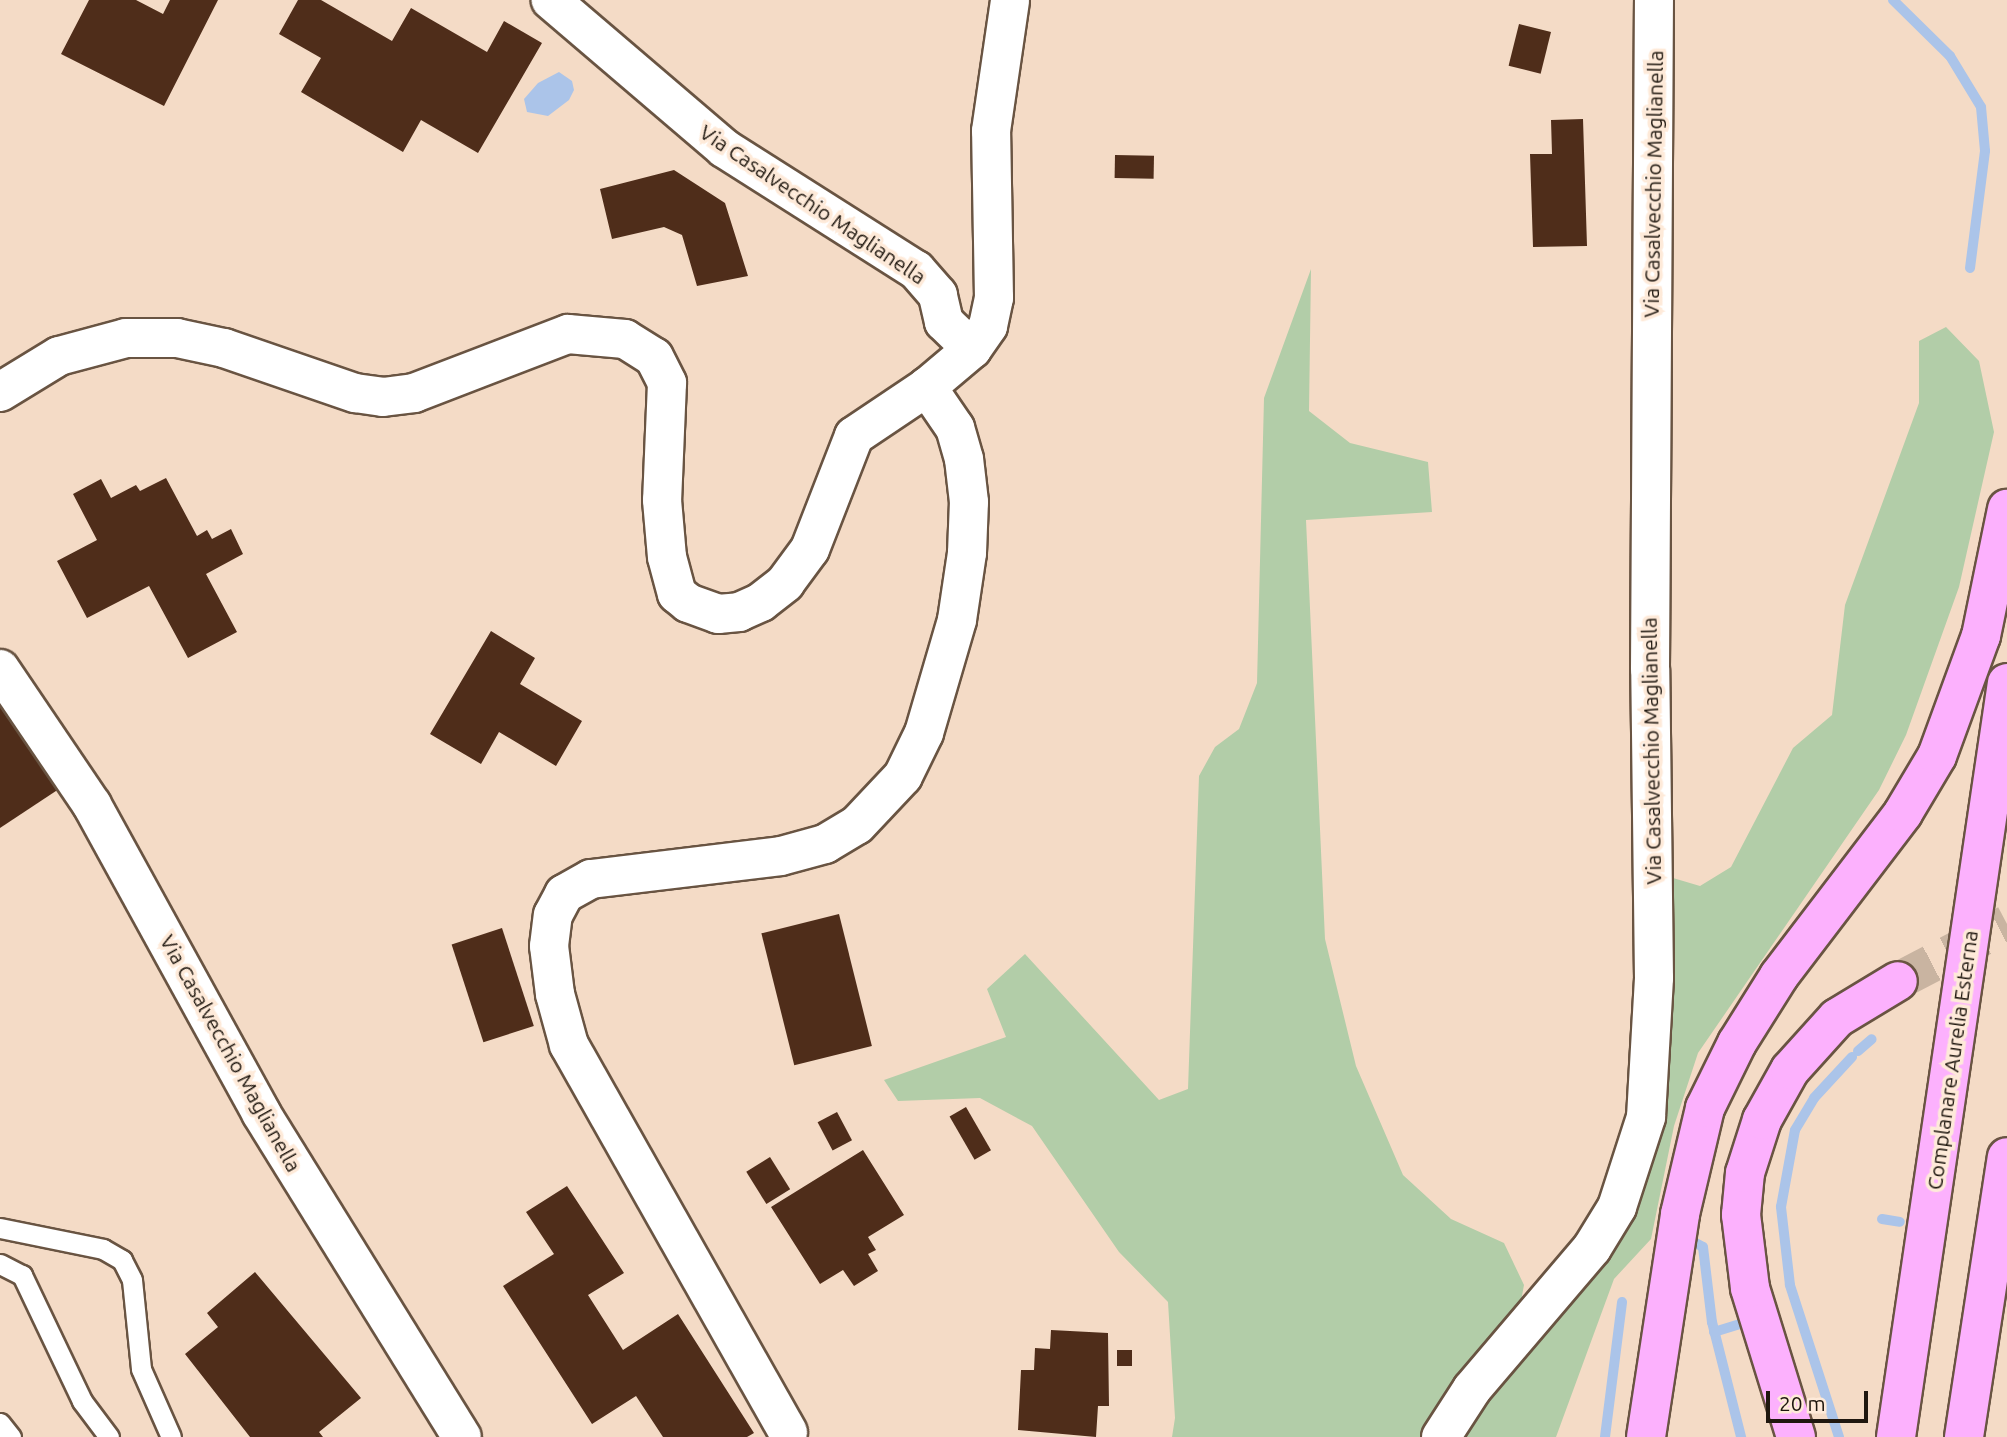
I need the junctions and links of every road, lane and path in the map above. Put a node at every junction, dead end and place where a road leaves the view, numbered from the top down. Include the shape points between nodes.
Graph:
1 (551, 0) edge
2 (1010, 0) edge
3 (1654, 0) edge
4 (972, 349) junction
5 (927, 387) junction
6 (0, 392) edge
7 (2007, 509) edge
8 (0, 669) edge
9 (2007, 684) edge
10 (1898, 981) tunnel mouth
11 (2007, 1157) edge
12 (0, 1228) edge
13 (0, 1264) edge
14 (0, 1423) edge
15 (788, 1432) dead end
16 (11, 1437) edge
17 (109, 1437) edge
18 (171, 1437) edge
19 (462, 1437) edge
20 (1441, 1437) edge
21 (1646, 1437) edge
22 (1796, 1437) edge
23 (1895, 1437) edge
24 (1964, 1437) edge

1 - 4 street, Via Casalvecchio Maglianella via 724,148 916,270 938,295 944,322
2 - 4 street via 991,131 994,298 988,326
3 - 20 street, Via Casalvecchio Maglianella via 1650,656 1654,978 1646,1117 1617,1207 1592,1248 1472,1389
4 - 5 street
5 - 6 street via 854,436 814,540 785,583 754,607 718,614 682,600 672,584 662,485 667,383 654,356 625,339 568,334 414,393 383,397 355,393 224,348 169,338 127,338 59,356
5 - 15 street via 955,428 964,459 970,502 967,553 957,620 924,733 903,776 857,825 825,844 781,856 592,879 564,894 553,915 549,946 555,994 569,1045
7 - 21 highway via 1981,636 1937,757 1903,813 1779,976 1737,1043 1705,1108 1680,1214
8 - 19 street, Via Casalvecchio Maglianella via 92,805 271,1131
9 - 23 highway, Complanare Aurelia Esterna
10 - 22 highway via 1837,1018 1790,1070 1762,1120 1745,1173 1741,1215 1750,1288
11 - 24 highway
12 - 18 lane via 103,1249 122,1260 132,1280 141,1369
13 - 17 lane via 22,1275 82,1401
14 - 16 lane

